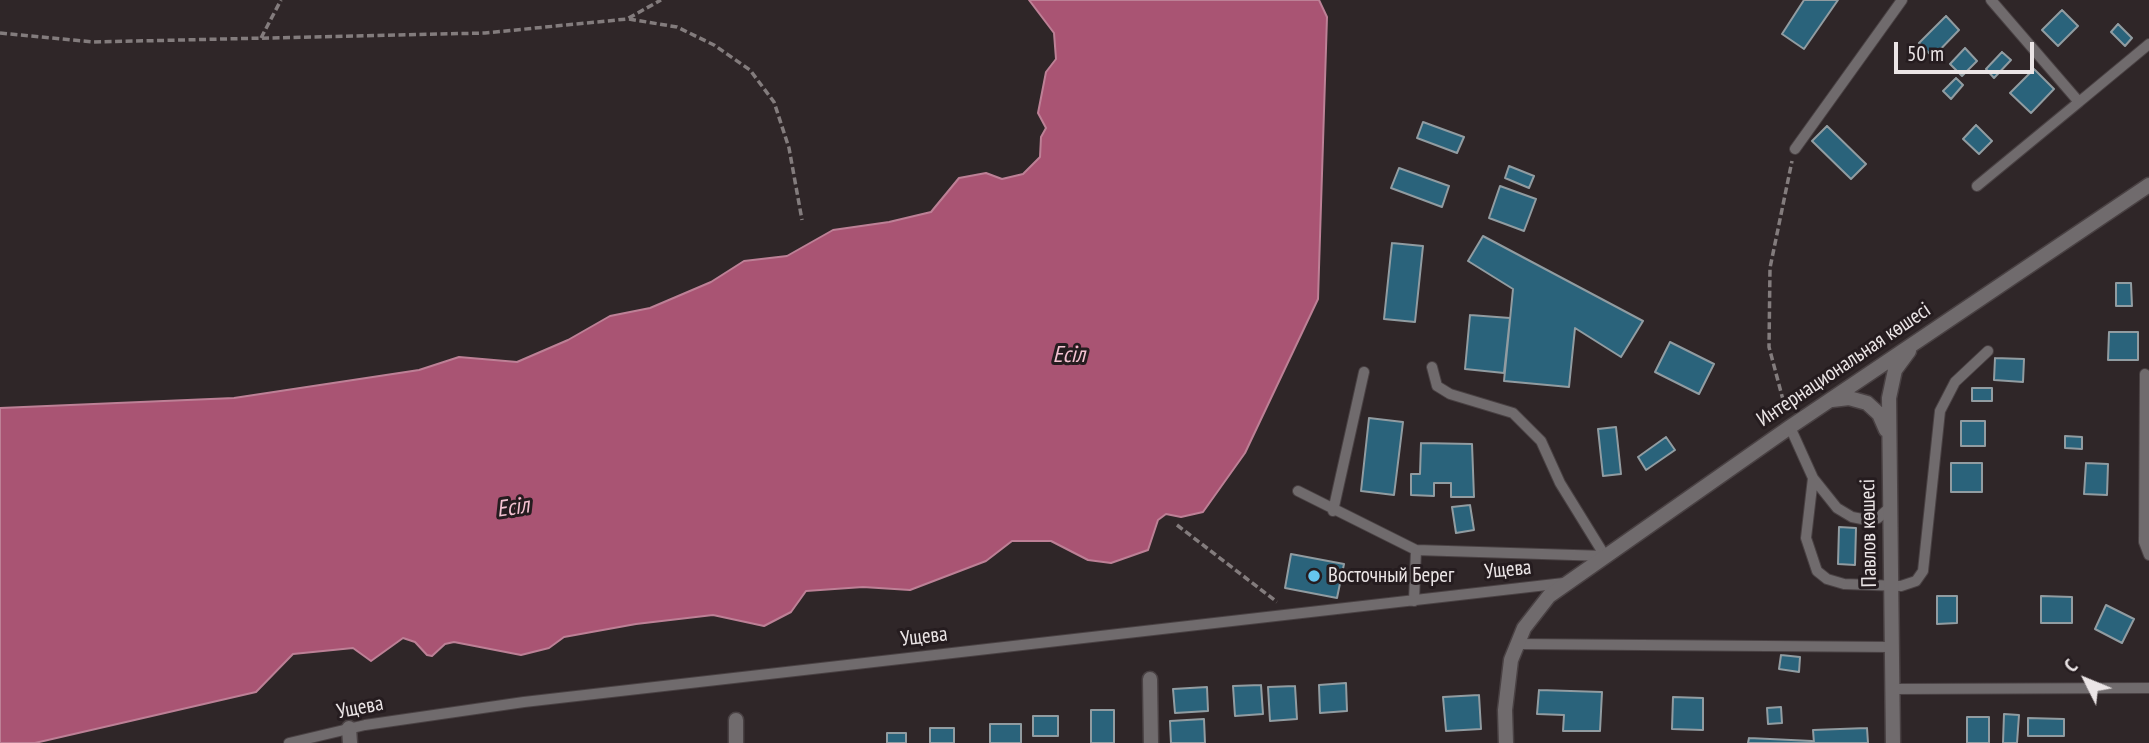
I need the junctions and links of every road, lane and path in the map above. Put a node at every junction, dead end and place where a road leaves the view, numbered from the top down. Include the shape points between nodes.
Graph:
1 (281, 0) edge
2 (661, 0) edge
3 (1902, 0) edge
4 (1991, 0) edge
5 (627, 19) junction
6 (0, 33) edge
7 (261, 38) junction
8 (2149, 44) edge
9 (2079, 102) junction
10 (1795, 149) joint
11 (1977, 186) dead end
12 (2149, 186) edge
13 (802, 220) dead end
14 (1926, 335) junction
15 (1988, 351) dead end
16 (1432, 367) dead end
17 (1364, 372) dead end
18 (2145, 374) dead end
19 (1829, 401) junction
20 (1790, 427) junction
21 (1889, 445) junction
22 (1813, 478) junction
23 (1298, 491) dead end
24 (1888, 509) junction
25 (1334, 511) junction
26 (1177, 525) dead end
27 (1416, 550) junction
28 (2149, 555) edge
29 (1605, 556) junction
30 (1565, 583) junction
31 (1891, 586) junction
32 (1413, 600) junction
33 (1292, 614) junction
34 (1517, 644) junction
35 (1891, 647) junction
36 (1150, 679) dead end
37 (2149, 688) edge
38 (1892, 689) junction
39 (736, 720) dead end
40 (349, 736) edge
41 (289, 743) edge
42 (736, 743) edge
43 (1151, 743) edge
44 (1506, 743) edge
45 (1893, 743) edge

1 - 7 path
2 - 5 path
3 - 10 lane
4 - 9 lane
5 - 7 path via 485,33
5 - 13 path via 677,27 750,70 774,102 789,148
6 - 7 path via 94,42
8 - 9 lane
9 - 11 lane
10 - 20 path via 1770,268 1769,347
12 - 14 street, Интернациональная көшесі
14 - 19 street, Интернациональная көшесі
14 - 21 street, Павлов көшесі via 1900,361 1892,377
15 - 31 lane via 1955,382 1940,411 1921,575 1906,586
16 - 29 lane via 1437,386 1513,413 1541,441 1560,483
17 - 25 lane
18 - 28 lane via 2144,542
19 - 20 street, Интернациональная көшесі
19 - 21 street via 1849,398 1867,403 1882,419
20 - 22 lane
20 - 29 street, Интернациональная көшесі
21 - 24 street, Павлов көшесі
22 - 24 lane via 1824,496 1852,517 1873,519
22 - 31 lane via 1806,538 1817,571 1844,584
23 - 25 lane
24 - 31 street, Павлов көшесі
25 - 27 lane
26 - 33 path
27 - 29 lane
27 - 32 lane
29 - 30 street, Интернациональная көшесі
30 - 32 lane, Ущева
30 - 34 street, Интернациональная көшесі via 1535,613
31 - 35 street, Павлов көшесі
32 - 33 lane, Ущева
33 - 40 lane, Ущева via 524,702
34 - 35 lane
34 - 44 street, Интернациональная көшесі via 1508,677
35 - 38 street, Павлов көшесі
36 - 43 street
37 - 38 lane
38 - 45 street, Павлов көшесі
39 - 42 street
40 - 41 lane, Ущева

